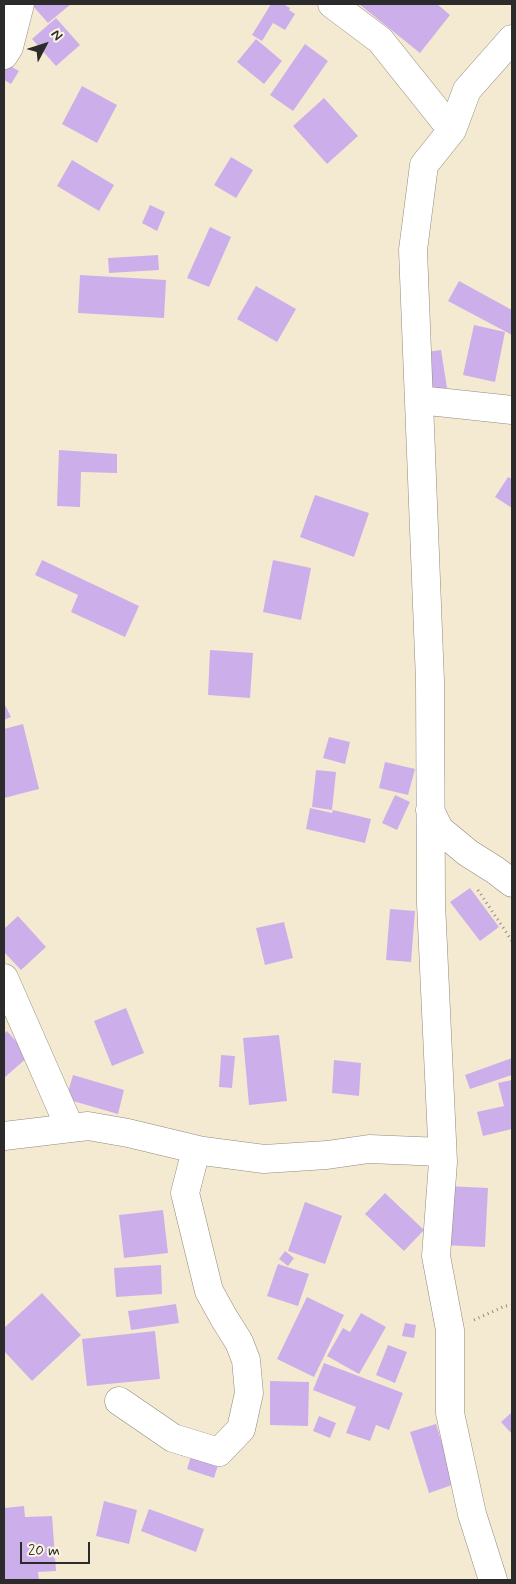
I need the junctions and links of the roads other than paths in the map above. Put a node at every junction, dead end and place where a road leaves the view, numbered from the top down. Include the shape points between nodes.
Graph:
1 (20, 4) edge
2 (332, 4) edge
3 (512, 39) edge
4 (4, 55) edge
5 (452, 130) junction
6 (419, 400) junction
7 (512, 410) edge
8 (430, 810) junction
9 (512, 883) edge
10 (4, 978) edge
11 (70, 1128) junction
12 (4, 1136) edge
13 (196, 1150) junction
14 (442, 1152) junction
15 (119, 1401) dead end
16 (493, 1580) edge

1 - 4 street
2 - 5 street via 380,40
3 - 5 street via 467,90
5 - 6 street via 424,165 414,241
6 - 7 street
6 - 8 street via 430,681
8 - 9 street via 439,829
8 - 14 street
10 - 11 street
11 - 12 street
11 - 13 street via 96,1127
13 - 14 street via 264,1159 369,1149
13 - 15 street via 185,1193 209,1291 246,1360 249,1393 240,1429 219,1452 173,1438
14 - 16 street via 436,1256 450,1330 450,1413 472,1514

